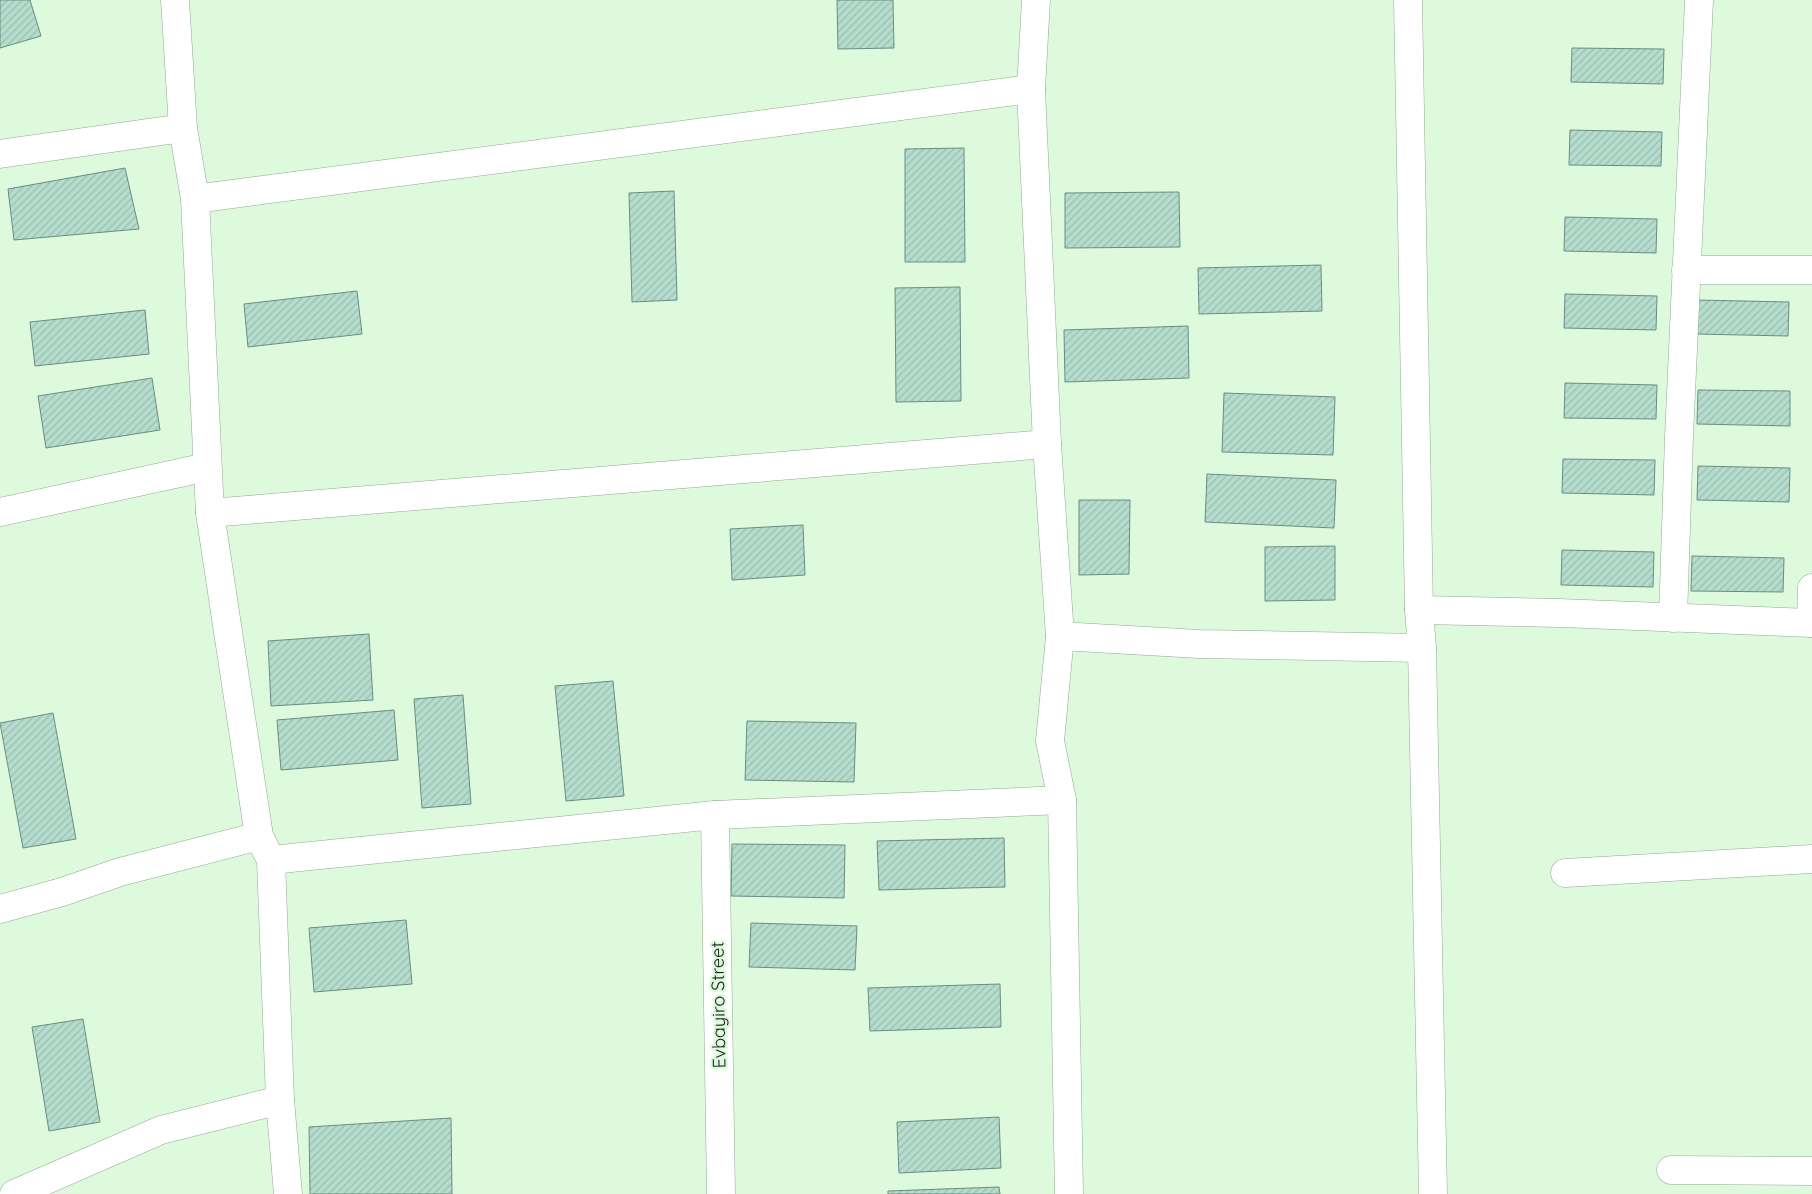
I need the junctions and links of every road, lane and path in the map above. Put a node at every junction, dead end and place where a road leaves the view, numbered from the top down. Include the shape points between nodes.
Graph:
1 (174, 0) edge
2 (1036, 0) edge
3 (1408, 0) edge
4 (1699, 0) edge
5 (1031, 89) junction
6 (183, 128) junction
7 (0, 154) edge
8 (195, 199) junction
9 (1686, 270) junction
10 (1812, 270) edge
11 (1047, 444) junction
12 (207, 467) junction
13 (0, 512) edge
14 (210, 513) junction
15 (1812, 588) edge
16 (1419, 610) junction
17 (1673, 618) junction
18 (1811, 623) edge
19 (1060, 636) junction
20 (1422, 648) junction
21 (1062, 800) junction
22 (715, 815) junction
23 (265, 848) junction
24 (1812, 859) edge
25 (1565, 872) dead end
26 (0, 909) edge
27 (280, 1100) junction
28 (1671, 1170) dead end
29 (1812, 1171) edge
30 (14, 1194) edge
31 (288, 1194) edge
32 (721, 1194) edge
33 (1069, 1194) edge
34 (1433, 1194) edge

1 - 6 street
2 - 5 street
3 - 16 street
4 - 9 street
5 - 8 street
5 - 11 street
6 - 7 street
6 - 8 street
8 - 12 street
9 - 10 street
9 - 17 street
11 - 14 street
11 - 19 street
12 - 13 street
12 - 14 street
14 - 23 street
15 - 18 street
16 - 17 street
16 - 20 street
17 - 18 street
19 - 20 street via 1199,644
19 - 21 street via 1050,742
20 - 34 street
21 - 22 street
21 - 33 street
22 - 23 street
22 - 32 street, Evbayiro Street
23 - 26 street via 120,872
23 - 27 street
24 - 25 street
27 - 30 street via 161,1130
27 - 31 street
28 - 29 street

